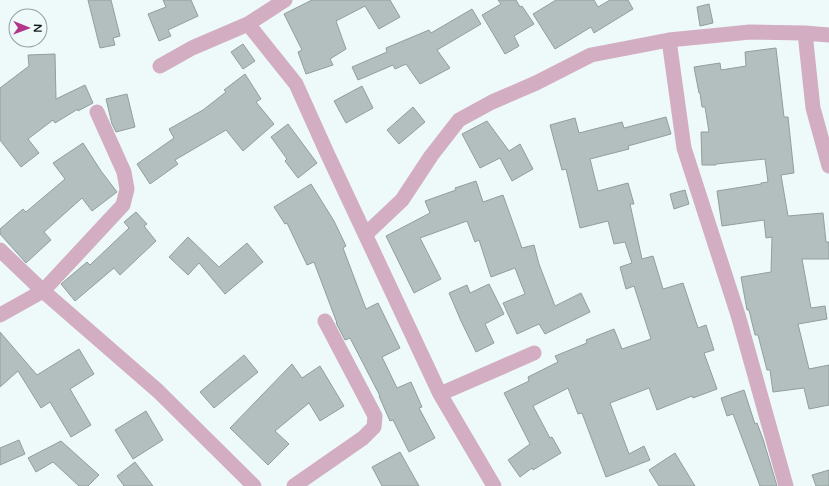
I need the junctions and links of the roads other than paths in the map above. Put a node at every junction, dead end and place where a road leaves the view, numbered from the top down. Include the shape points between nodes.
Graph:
1 (285, 0) edge
2 (248, 24) junction
3 (805, 33) junction
4 (829, 34) edge
5 (669, 40) junction
6 (160, 66) dead end
7 (97, 112) dead end
8 (829, 166) edge
9 (366, 234) junction
10 (0, 250) edge
11 (43, 291) junction
12 (0, 315) edge
13 (325, 321) dead end
14 (534, 353) dead end
15 (440, 394) junction
16 (254, 486) edge
17 (294, 486) edge
18 (494, 486) edge
19 (786, 486) edge

1 - 2 street
2 - 6 street via 192,48
2 - 9 street via 296,84
3 - 4 street
3 - 5 street via 750,32
3 - 8 street via 813,108
5 - 9 street via 591,55 458,120 402,200
5 - 19 street via 684,148 738,315
7 - 11 street via 124,172 127,190 123,205
9 - 15 street
10 - 11 street
11 - 12 street
11 - 16 street via 158,391
13 - 17 street via 375,416 374,428
14 - 15 street
15 - 18 street

